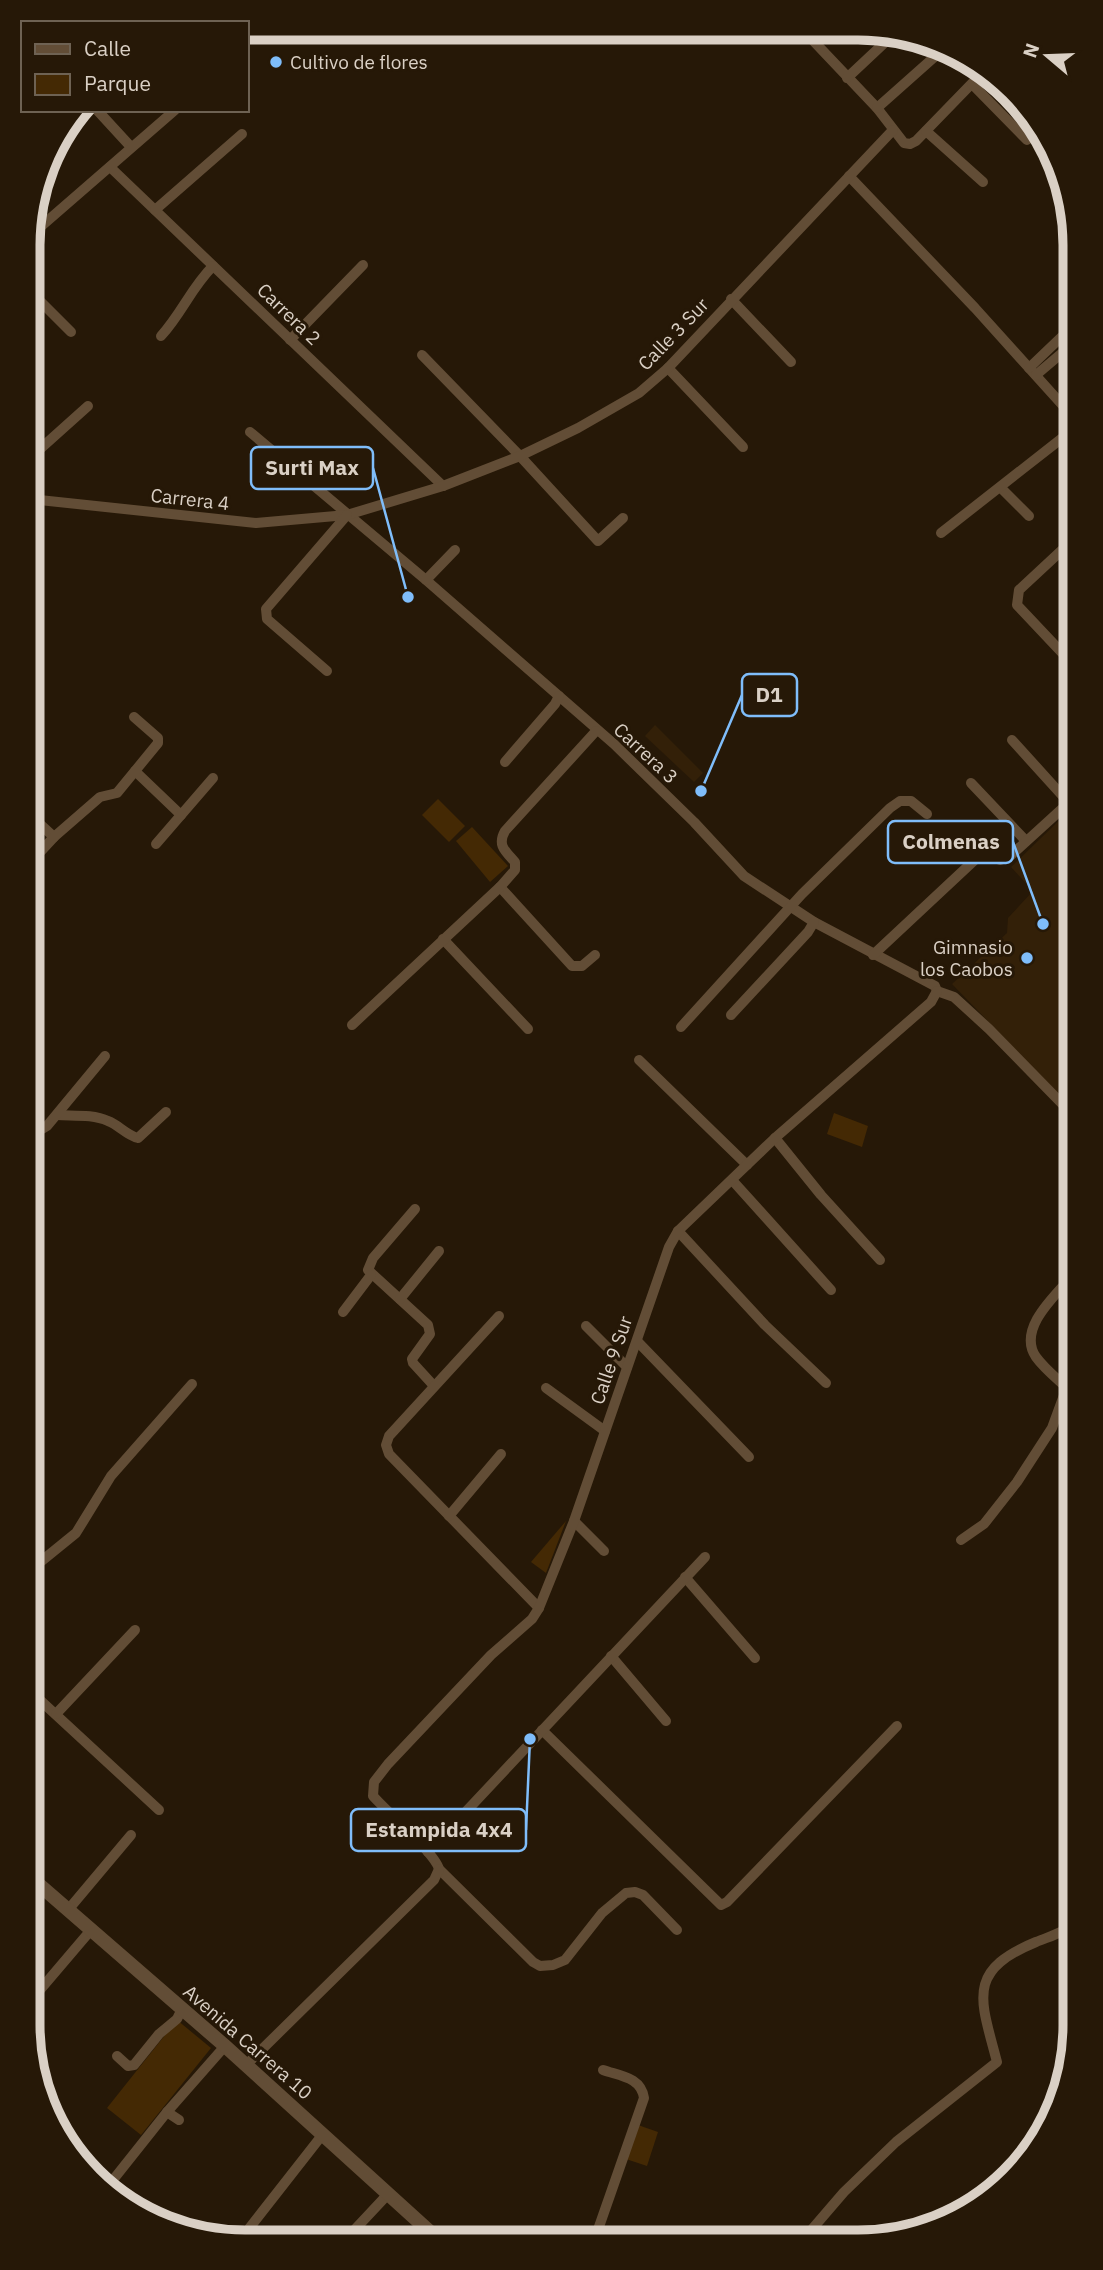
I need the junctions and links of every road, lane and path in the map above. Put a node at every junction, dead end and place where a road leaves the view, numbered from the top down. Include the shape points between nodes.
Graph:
1 (811, 40) edge
2 (885, 42) edge
3 (936, 56) edge
4 (847, 78) junction
5 (977, 79) edge
6 (972, 84) junction
7 (877, 108) junction
8 (99, 112) edge
9 (173, 112) edge
10 (893, 130) junction
11 (926, 131) junction
12 (242, 134) dead end
13 (1027, 140) dead end
14 (131, 147) junction
15 (110, 167) junction
16 (849, 176) junction
17 (983, 182) dead end
18 (155, 210) junction
19 (41, 226) edge
20 (363, 265) dead end
21 (213, 266) junction
22 (731, 299) junction
23 (41, 302) edge
24 (71, 332) dead end
25 (161, 335) dead end
26 (1063, 338) edge
27 (290, 340) junction
28 (1063, 351) edge
29 (422, 355) dead end
30 (792, 362) dead end
31 (668, 368) junction
32 (1033, 372) junction
33 (1063, 405) edge
34 (88, 406) dead end
35 (250, 432) dead end
36 (1063, 438) edge
37 (743, 447) dead end
38 (41, 448) edge
39 (520, 456) junction
40 (443, 486) junction
41 (1001, 488) junction
42 (41, 500) edge
43 (347, 515) junction
44 (1029, 516) dead end
45 (623, 518) dead end
46 (941, 533) dead end
47 (1063, 549) edge
48 (454, 550) dead end
49 (426, 580) junction
50 (1063, 654) edge
51 (327, 671) dead end
52 (559, 696) junction
53 (134, 717) dead end
54 (596, 731) junction
55 (1012, 740) dead end
56 (505, 762) dead end
57 (135, 771) junction
58 (213, 778) dead end
59 (971, 783) dead end
60 (1063, 791) edge
61 (1063, 808) edge
62 (927, 814) dead end
63 (181, 815) junction
64 (41, 825) edge
65 (54, 837) junction
66 (1026, 841) junction
67 (156, 844) dead end
68 (41, 851) edge
69 (500, 887) junction
70 (790, 907) junction
71 (814, 922) junction
72 (443, 939) junction
73 (595, 955) dead end
74 (873, 955) junction
75 (937, 991) junction
76 (731, 1015) dead end
77 (352, 1025) dead end
78 (681, 1027) dead end
79 (527, 1029) dead end
80 (105, 1056) dead end
81 (639, 1060) dead end
82 (1063, 1104) edge
83 (166, 1111) dead end
84 (57, 1115) junction
85 (40, 1129) edge
86 (775, 1138) junction
87 (747, 1165) junction
88 (732, 1180) junction
89 (415, 1209) dead end
90 (678, 1231) junction
91 (439, 1251) dead end
92 (880, 1260) dead end
93 (371, 1275) junction
94 (1062, 1288) edge
95 (831, 1290) dead end
96 (400, 1299) junction
97 (343, 1312) dead end
98 (499, 1316) dead end
99 (586, 1326) dead end
100 (637, 1341) junction
101 (627, 1367) junction
102 (1062, 1383) edge
103 (192, 1384) dead end
104 (826, 1384) dead end
105 (434, 1387) junction
106 (546, 1388) dead end
107 (1062, 1408) edge
108 (606, 1431) junction
109 (501, 1454) dead end
110 (749, 1457) dead end
111 (449, 1516) junction
112 (574, 1521) junction
113 (961, 1541) dead end
114 (604, 1551) dead end
115 (705, 1557) dead end
116 (40, 1563) edge
117 (685, 1577) junction
118 (539, 1608) junction
119 (135, 1630) dead end
120 (611, 1656) junction
121 (755, 1658) dead end
122 (40, 1700) edge
123 (56, 1714) junction
124 (666, 1721) dead end
125 (897, 1726) dead end
126 (542, 1730) junction
127 (159, 1810) dead end
128 (131, 1835) dead end
129 (428, 1852) junction
130 (439, 1869) junction
131 (40, 1886) edge
132 (68, 1910) junction
133 (91, 1930) junction
134 (677, 1930) dead end
135 (1062, 1931) edge
136 (40, 1990) edge
137 (182, 2009) junction
138 (225, 2046) junction
139 (117, 2056) dead end
140 (246, 2065) junction
141 (603, 2070) dead end
142 (167, 2112) junction
143 (179, 2120) dead end
144 (323, 2134) junction
145 (112, 2180) edge
146 (389, 2193) junction
147 (248, 2230) edge
148 (355, 2230) edge
149 (426, 2230) edge
150 (598, 2230) edge
151 (811, 2230) edge

1 - 4 street
2 - 4 street
3 - 7 street
4 - 7 street
5 - 6 street
6 - 11 street
6 - 13 street
7 - 10 street
8 - 14 street
9 - 14 street
10 - 11 street via 910,144
10 - 16 street, Calle 3 Sur
11 - 17 street
12 - 18 street
14 - 15 street
15 - 18 street, Carrera 2
15 - 19 street
16 - 22 street, Calle 3 Sur
16 - 32 street
18 - 21 street, Carrera 2
20 - 27 street
21 - 25 street
21 - 27 street, Carrera 2
22 - 30 street
22 - 31 street, Calle 3 Sur
23 - 24 street
26 - 32 street
27 - 40 street, Carrera 2
28 - 32 street
29 - 39 street
31 - 37 street
31 - 39 street, Calle 3 Sur via 639,393
32 - 33 street
34 - 38 street
35 - 43 street, Carrera 3
36 - 41 street
39 - 40 street, Calle 3 Sur
39 - 45 street via 598,541
40 - 43 street, Calle 3 Sur
41 - 44 street
41 - 46 street
42 - 43 street, Carrera 4 via 256,523
43 - 49 street, Carrera 3
43 - 51 street via 266,609 267,619
47 - 50 street via 1016,597 1017,605
48 - 49 street
49 - 52 street, Carrera 3
52 - 54 street, Carrera 3
52 - 56 street
53 - 57 street via 159,741
54 - 69 street via 500,839 516,866
54 - 70 street, Carrera 3 via 694,822 744,876
55 - 60 street
57 - 63 street
57 - 65 street via 117,793 100,797
58 - 63 street
59 - 66 street
61 - 66 street
62 - 70 street via 911,801 896,803
63 - 67 street
64 - 65 street
65 - 68 street
66 - 74 street via 1006,859 980,855
69 - 72 street
69 - 73 street via 572,965 582,966
70 - 71 street, Carrera 3
70 - 78 street
71 - 74 street, Carrera 3
71 - 76 street
72 - 77 street
72 - 79 street
74 - 75 street, Carrera 3
75 - 82 street, Carrera 3 via 954,997
75 - 86 street, Calle 9 Sur via 931,1002
80 - 84 street
81 - 87 street
83 - 84 street via 138,1138 109,1121
84 - 85 street
86 - 87 street, Calle 9 Sur
86 - 92 street
87 - 88 street, Calle 9 Sur
88 - 90 street, Calle 9 Sur
88 - 95 street
89 - 93 street via 373,1258
90 - 100 street, Calle 9 Sur
90 - 104 street
91 - 96 street
93 - 96 street
93 - 97 street
94 - 102 street via 1031,1334 1036,1356
96 - 105 street via 431,1329 412,1359
98 - 105 street
99 - 101 street
100 - 101 street, Calle 9 Sur
100 - 110 street
101 - 108 street, Calle 9 Sur
103 - 116 street via 111,1476 76,1533
105 - 111 street via 386,1445 389,1454
106 - 108 street
107 - 113 street via 985,1524
108 - 112 street, Calle 9 Sur
109 - 111 street
111 - 118 street
112 - 114 street
112 - 118 street, Calle 9 Sur
115 - 117 street
117 - 120 street
117 - 121 street
118 - 129 street, Calle 9 Sur via 374,1782 373,1796
119 - 123 street
120 - 124 street
120 - 126 street
122 - 123 street
123 - 127 street
125 - 126 street via 721,1905
126 - 129 street
128 - 132 street
129 - 130 street
130 - 134 street via 540,1966 565,1960 602,1913 626,1893 643,1895
130 - 140 street via 434,1880
131 - 132 street, Avenida Carrera 10
132 - 133 street, Avenida Carrera 10
133 - 136 street
133 - 137 street, Avenida Carrera 10
135 - 151 street via 1014,1954 987,1976 984,2013 997,2062 896,2141
137 - 138 street, Avenida Carrera 10
137 - 139 street via 134,2065 128,2066
138 - 140 street, Avenida Carrera 10
138 - 142 street
140 - 144 street, Avenida Carrera 10
141 - 150 street via 637,2082 644,2098
142 - 143 street
142 - 145 street
144 - 146 street, Avenida Carrera 10
144 - 147 street
146 - 148 street
146 - 149 street, Avenida Carrera 10

